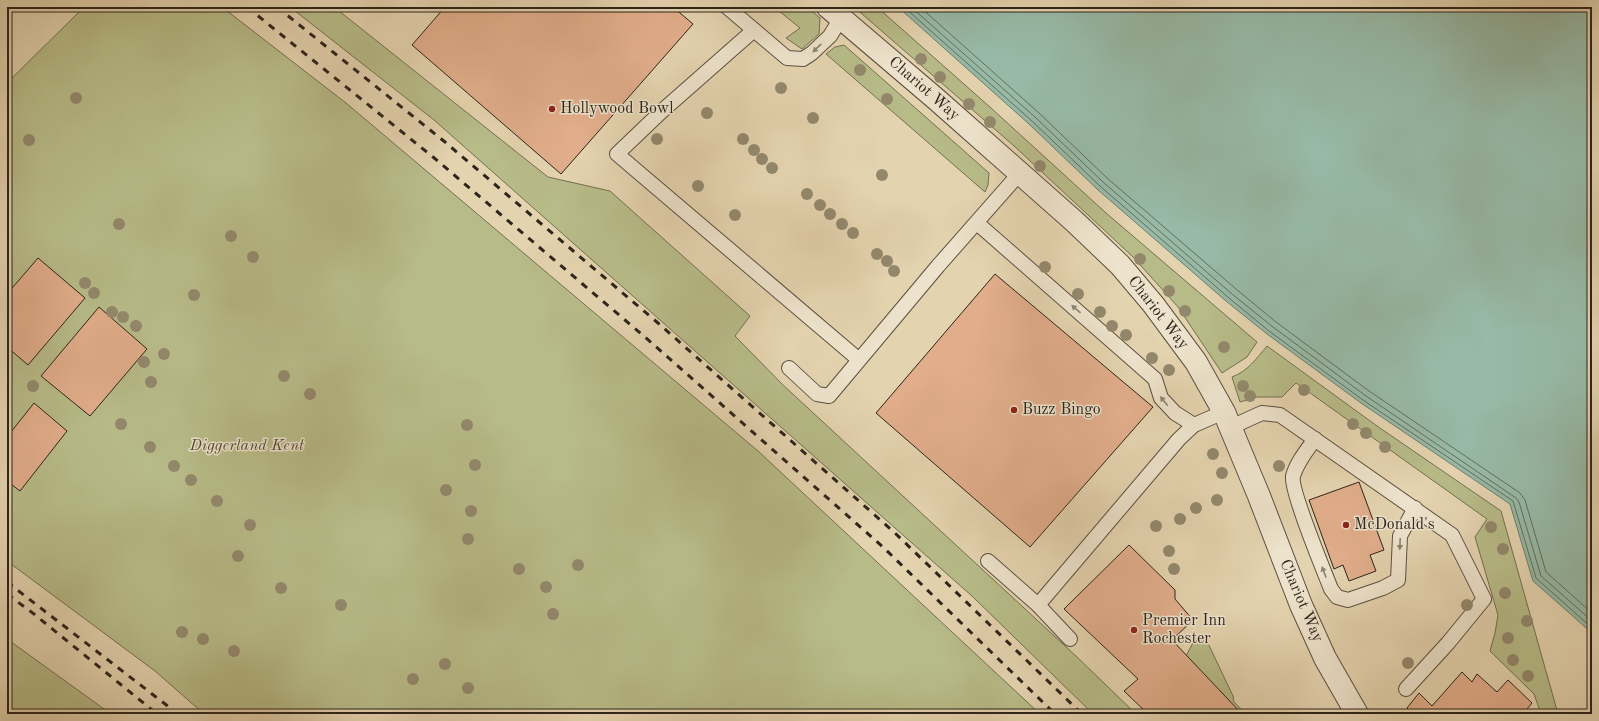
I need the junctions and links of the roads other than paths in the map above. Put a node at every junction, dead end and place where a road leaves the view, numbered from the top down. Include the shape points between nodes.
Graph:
1 (727, 7) edge
2 (835, 12) edge
3 (754, 30) junction
4 (1019, 174) junction
5 (977, 223) junction
6 (858, 359) junction
7 (789, 368) dead end
8 (1228, 419) junction
9 (1194, 425) junction
10 (1315, 439) junction
11 (1415, 508) junction
12 (988, 561) dead end
13 (1038, 605) junction
14 (1070, 639) dead end
15 (1406, 689) dead end
16 (1357, 714) edge

1 - 3 lane
2 -> 3 lane via 830,36 803,59 787,58
2 - 4 street, Chariot Way
3 - 6 lane via 617,154
4 - 5 lane
4 - 8 street, Chariot Way via 1075,222 1125,271 1196,362
5 - 6 lane
9 -> 5 lane via 1175,413 1160,398 1155,379
6 - 7 lane via 829,396 817,394
8 - 9 lane
8 - 10 lane via 1262,413 1280,415
8 - 16 street, Chariot Way via 1301,605 1325,658
9 - 13 lane via 1179,439
10 - 11 lane
11 -> 10 lane via 1400,536 1398,580 1348,600 1337,597 1330,589 1298,501 1293,476
11 - 15 lane via 1452,535 1484,599
12 - 13 lane
13 - 14 lane

